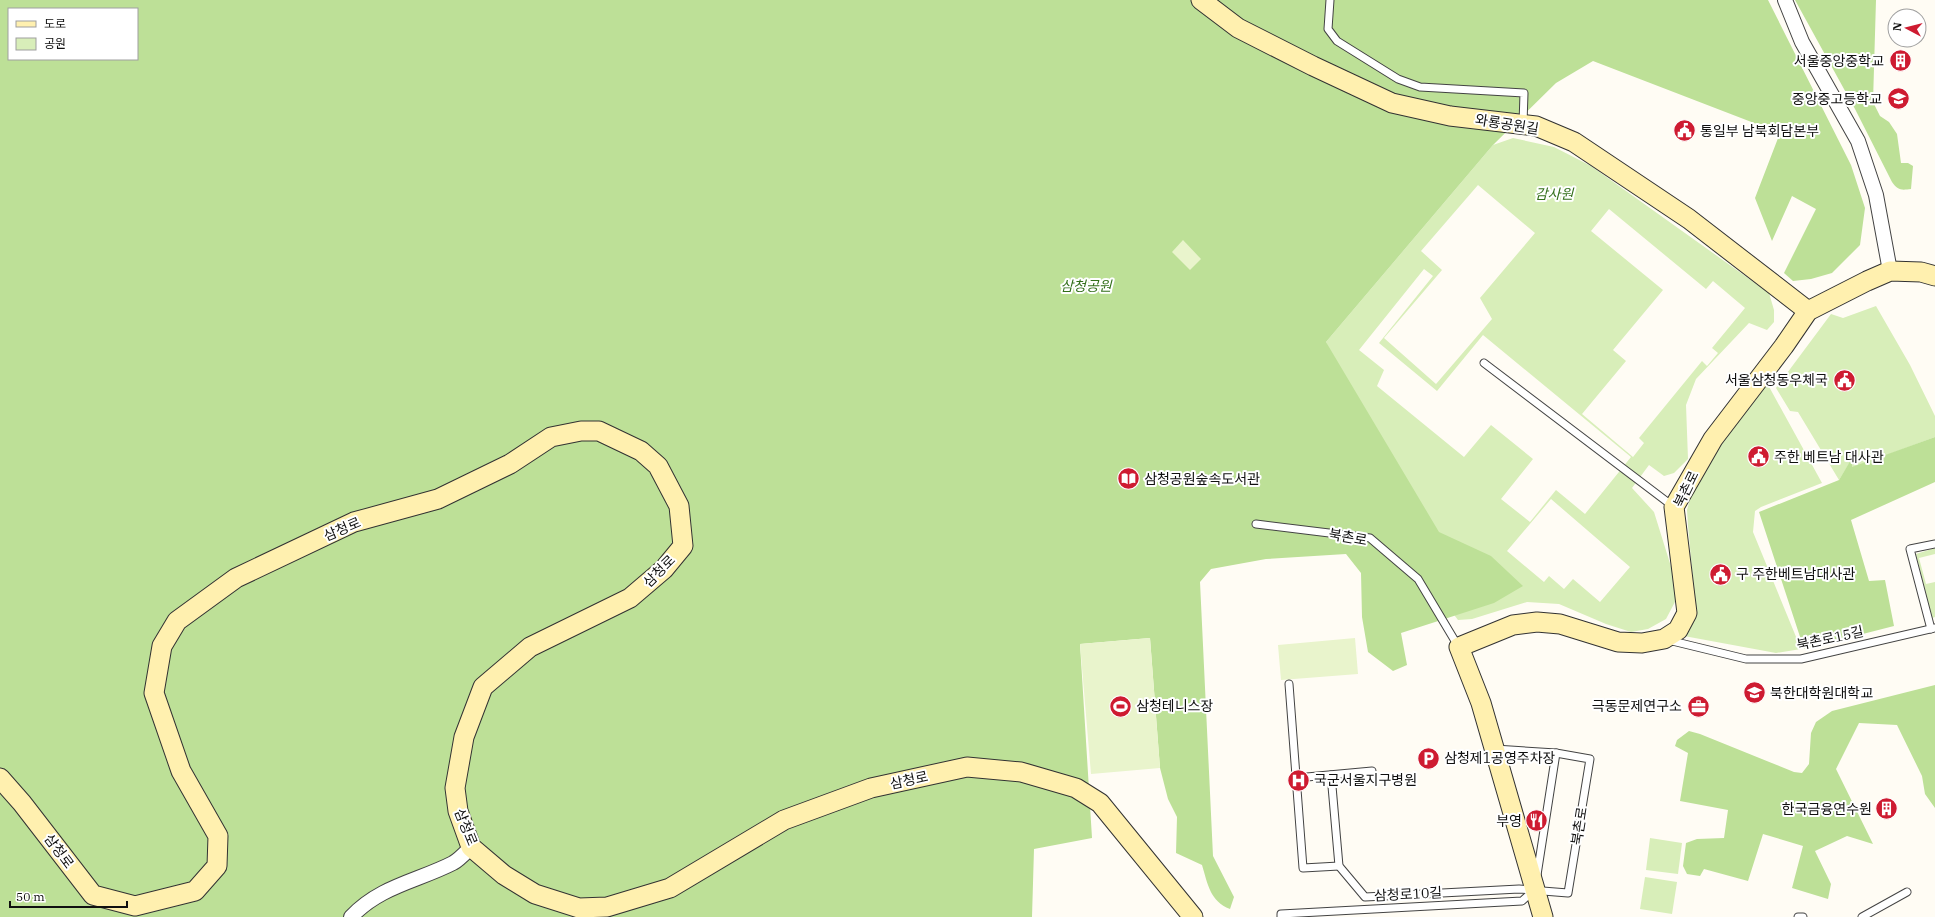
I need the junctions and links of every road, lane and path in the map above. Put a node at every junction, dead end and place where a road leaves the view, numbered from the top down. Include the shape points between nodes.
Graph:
1 (1201, 0) edge
2 (1330, 0) edge
3 (1785, 0) edge
4 (1523, 125) junction
5 (1890, 271) junction
6 (1935, 276) edge
7 (1808, 311) junction
8 (1484, 363) dead end
9 (1674, 508) junction
10 (1256, 524) dead end
11 (1935, 544) edge
12 (1933, 628) edge
13 (1664, 639) junction
14 (1459, 647) junction
15 (1289, 684) dead end
16 (1495, 749) junction
17 (1556, 753) junction
18 (1372, 771) dead end
19 (1331, 775) junction
20 (0, 778) edge
21 (1296, 778) junction
22 (472, 847) junction
23 (1339, 866) junction
24 (1534, 889) junction
25 (1907, 892) dead end
26 (351, 917) edge
27 (1193, 917) edge
28 (1281, 917) edge
29 (1542, 917) edge
30 (1798, 917) edge
31 (1802, 917) edge
32 (1862, 917) edge

1 - 4 street, 와룡공원길 via 1238,28 1392,103 1450,116
2 - 4 lane via 1328,29 1337,41 1398,79 1420,86 1524,94
3 - 5 street via 1802,42 1858,141 1876,195
4 - 7 street, 와룡공원길 via 1536,126 1574,142 1689,219
5 - 6 street, 북촌로 via 1920,272
5 - 7 street, 북촌로
7 - 9 street, 북촌로 via 1712,439
8 - 9 lane
9 - 13 street, 북촌로 via 1687,613 1678,630
10 - 14 lane, 북촌로 via 1370,538 1418,579
11 - 12 lane, 북촌로15길 via 1910,549
12 - 13 lane, 북촌로15길 via 1801,659 1746,659
13 - 14 street, 북촌로 via 1642,643 1618,642 1560,624 1537,622 1513,625
14 - 16 street, 북촌로 via 1481,703
15 - 21 lane
16 - 17 lane, 북촌로
16 - 24 street, 북촌로
17 - 24 lane, 북촌로
17 - 24 lane, 북촌로 via 1590,759 1568,894
18 - 19 lane
19 - 21 lane
19 - 23 lane
20 - 22 street, 삼청로 via 93,895 135,906 195,891 217,866 218,836 181,771 154,693 162,646 177,622 236,578 354,522 438,500 510,464 551,437 580,431 599,431 642,451 658,466 679,506 683,546 664,570 630,598 530,647 483,687 464,737 455,788 458,811
21 - 23 lane via 1303,868
22 - 26 street via 454,862 400,884 360,907
22 - 27 street, 삼청로 via 504,875 535,894 579,908 607,907 670,888 784,820 871,788 967,768 1021,772 1076,788 1100,803
23 - 24 lane via 1365,897
24 - 28 lane, 삼청로10길 via 1522,901 1281,914
24 - 29 street, 북촌로
25 - 32 lane
30 - 31 lane

